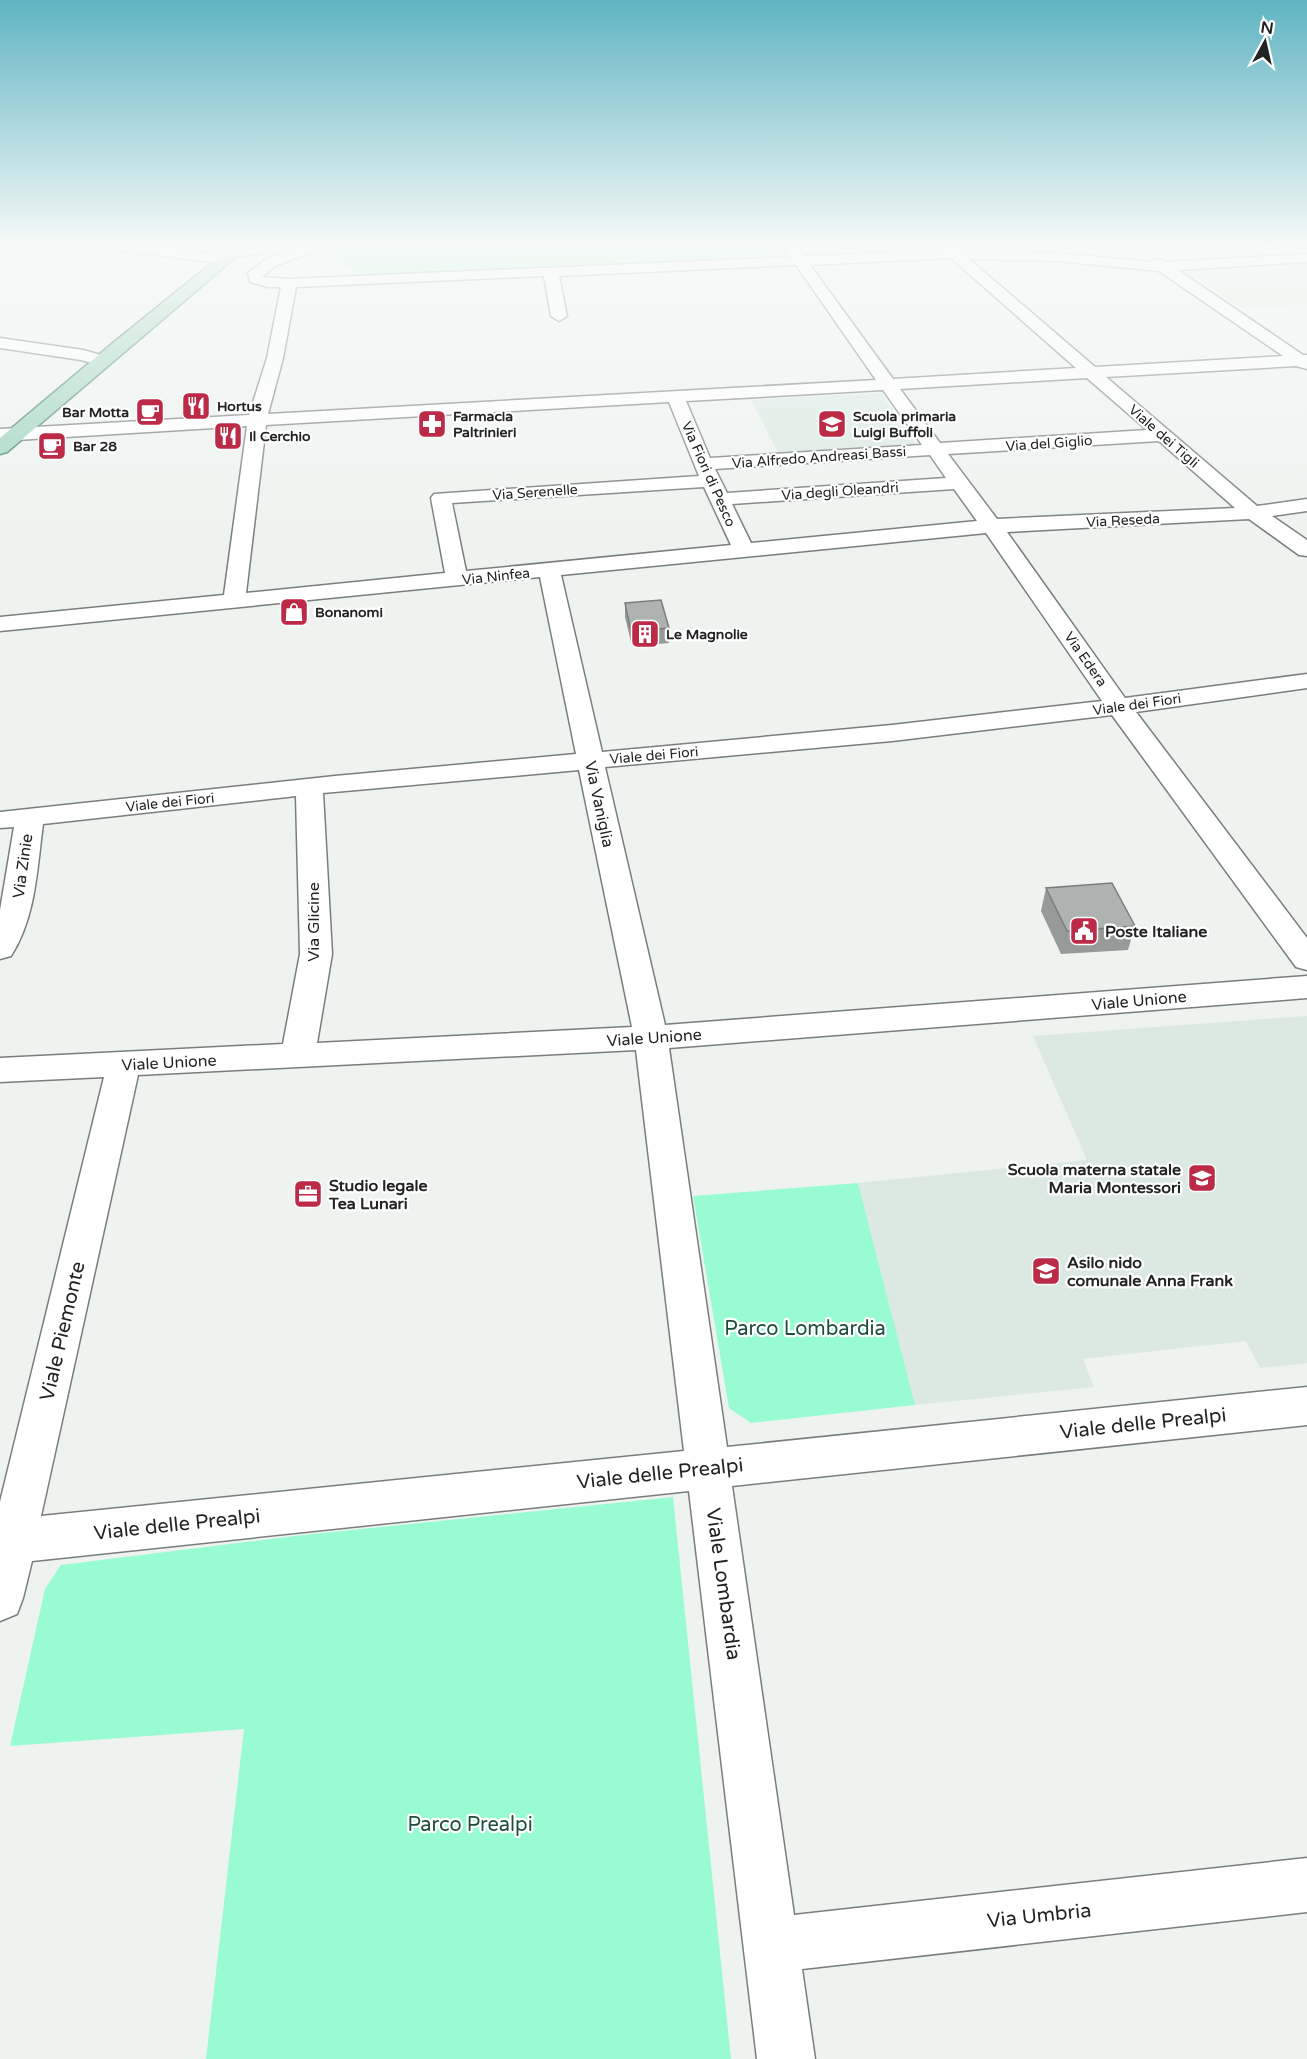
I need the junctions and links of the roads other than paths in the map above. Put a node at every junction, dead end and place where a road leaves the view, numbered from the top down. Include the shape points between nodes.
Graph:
1 (125, 341) edge
2 (278, 341) edge
3 (857, 341) edge
4 (1055, 341) edge
5 (1274, 341) edge
6 (0, 343) edge
7 (119, 346) junction
8 (29, 347) junction
9 (102, 361) junction
10 (1305, 362) edge
11 (1092, 373) junction
12 (888, 384) junction
13 (675, 396) junction
14 (257, 420) junction
15 (9, 434) edge
16 (1163, 435) junction
17 (0, 448) edge
18 (935, 450) junction
19 (711, 481) junction
20 (959, 483) junction
21 (1307, 505) edge
22 (1253, 513) junction
23 (992, 526) junction
24 (744, 550) junction
25 (1307, 550) edge
26 (549, 570) junction
27 (457, 579) junction
28 (234, 602) junction
29 (0, 624) edge
30 (1307, 681) edge
31 (1119, 707) junction
32 (590, 760) junction
33 (309, 787) junction
34 (30, 816) junction
35 (0, 820) edge
36 (0, 949) edge
37 (1307, 960) edge
38 (1307, 987) edge
39 (651, 1038) junction
40 (298, 1056) junction
41 (124, 1065) junction
42 (0, 1071) edge
43 (1307, 1406) edge
44 (708, 1469) junction
45 (13, 1541) junction
46 (0, 1598) edge
47 (1307, 1885) edge
48 (771, 1946) junction
49 (786, 2059) edge

1 - 7 main road
2 - 14 street
3 - 12 street, Via Edera
4 - 11 street, Viale dei Tigli
5 - 10 street
6 - 8 street
7 - 8 street
7 - 9 main road
8 - 9 street
9 - 15 main road
10 - 11 street
11 - 12 street
11 - 16 street, Viale dei Tigli
12 - 13 street
12 - 18 street, Via Edera
13 - 14 street
13 - 19 street, Via Fiori di Pesco
14 - 15 street
14 - 28 street
15 - 17 main road
16 - 18 street, Via del Giglio
16 - 22 street, Viale dei Tigli
18 - 19 street, Via Alfredo Andreasi Bassi
18 - 20 street, Via Edera
19 - 20 street, Via degli Oleandri
19 - 24 street, Via Fiori di Pesco
19 - 27 street, Via Serenelle via 441,498
20 - 23 street, Via Edera
21 - 22 street, Via Reseda
22 - 23 street, Via Reseda
22 - 25 street, Viale dei Tigli
23 - 24 street, Via Ninfea
23 - 31 street, Via Edera
24 - 26 street, Via Ninfea
26 - 27 street, Via Ninfea
26 - 32 street, Via Vaniglia
27 - 28 street, Via Ninfea
28 - 29 street, Via Ninfea
30 - 31 street, Viale dei Fiori
31 - 32 street, Viale dei Fiori via 892,733
31 - 37 street, Via Edera
32 - 33 street, Viale dei Fiori
32 - 39 street, Via Vaniglia
33 - 34 street, Viale dei Fiori
33 - 40 street, Via Glicine via 316,954
34 - 35 street, Viale dei Fiori
34 - 36 street, Via Zinie via 18,902
38 - 39 street, Viale Unione
39 - 40 street, Viale Unione
39 - 44 street, Viale Lombardia
40 - 41 street, Viale Unione
41 - 42 street, Viale Unione
41 - 45 street, Viale Piemonte
43 - 44 street, Viale delle Prealpi
44 - 45 street, Viale delle Prealpi
44 - 48 street, Viale Lombardia
45 - 46 street, Viale Piemonte
47 - 48 street, Via Umbria
48 - 49 street, Viale Lombardia

